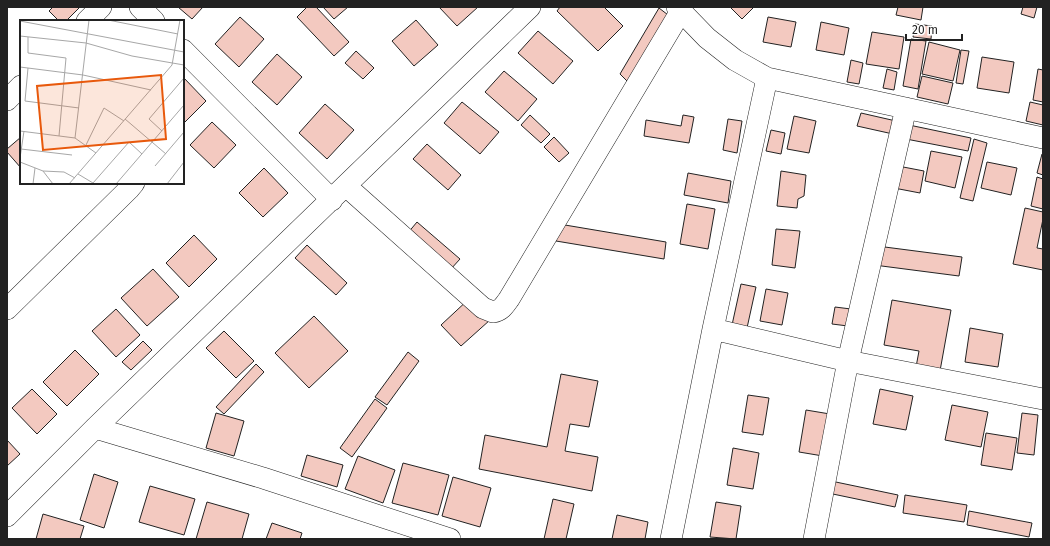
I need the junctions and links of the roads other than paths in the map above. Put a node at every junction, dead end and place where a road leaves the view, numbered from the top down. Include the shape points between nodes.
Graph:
1 (101, 7) edge
2 (140, 7) edge
3 (530, 7) edge
4 (679, 9) edge
5 (88, 20) edge
6 (153, 20) edge
7 (184, 51) edge
8 (767, 78) junction
9 (20, 87) edge
10 (7, 100) edge
11 (906, 108) junction
12 (1043, 138) edge
13 (133, 184) edge
14 (339, 193) junction
15 (7, 309) edge
16 (713, 329) junction
17 (848, 361) junction
18 (1043, 399) edge
19 (95, 428) junction
20 (7, 516) edge
21 (450, 539) edge
22 (670, 539) edge
23 (814, 539) edge

1 - 5 street
2 - 6 street
3 - 14 street
4 - 8 street via 706,38 735,60
4 - 14 street via 500,310 493,312 483,308
7 - 14 street
8 - 11 street
8 - 16 street
9 - 10 street
11 - 12 street
11 - 17 street
13 - 15 street
14 - 19 street
16 - 17 street
16 - 22 street
17 - 18 street
17 - 23 street
19 - 20 street
19 - 21 street via 263,478

